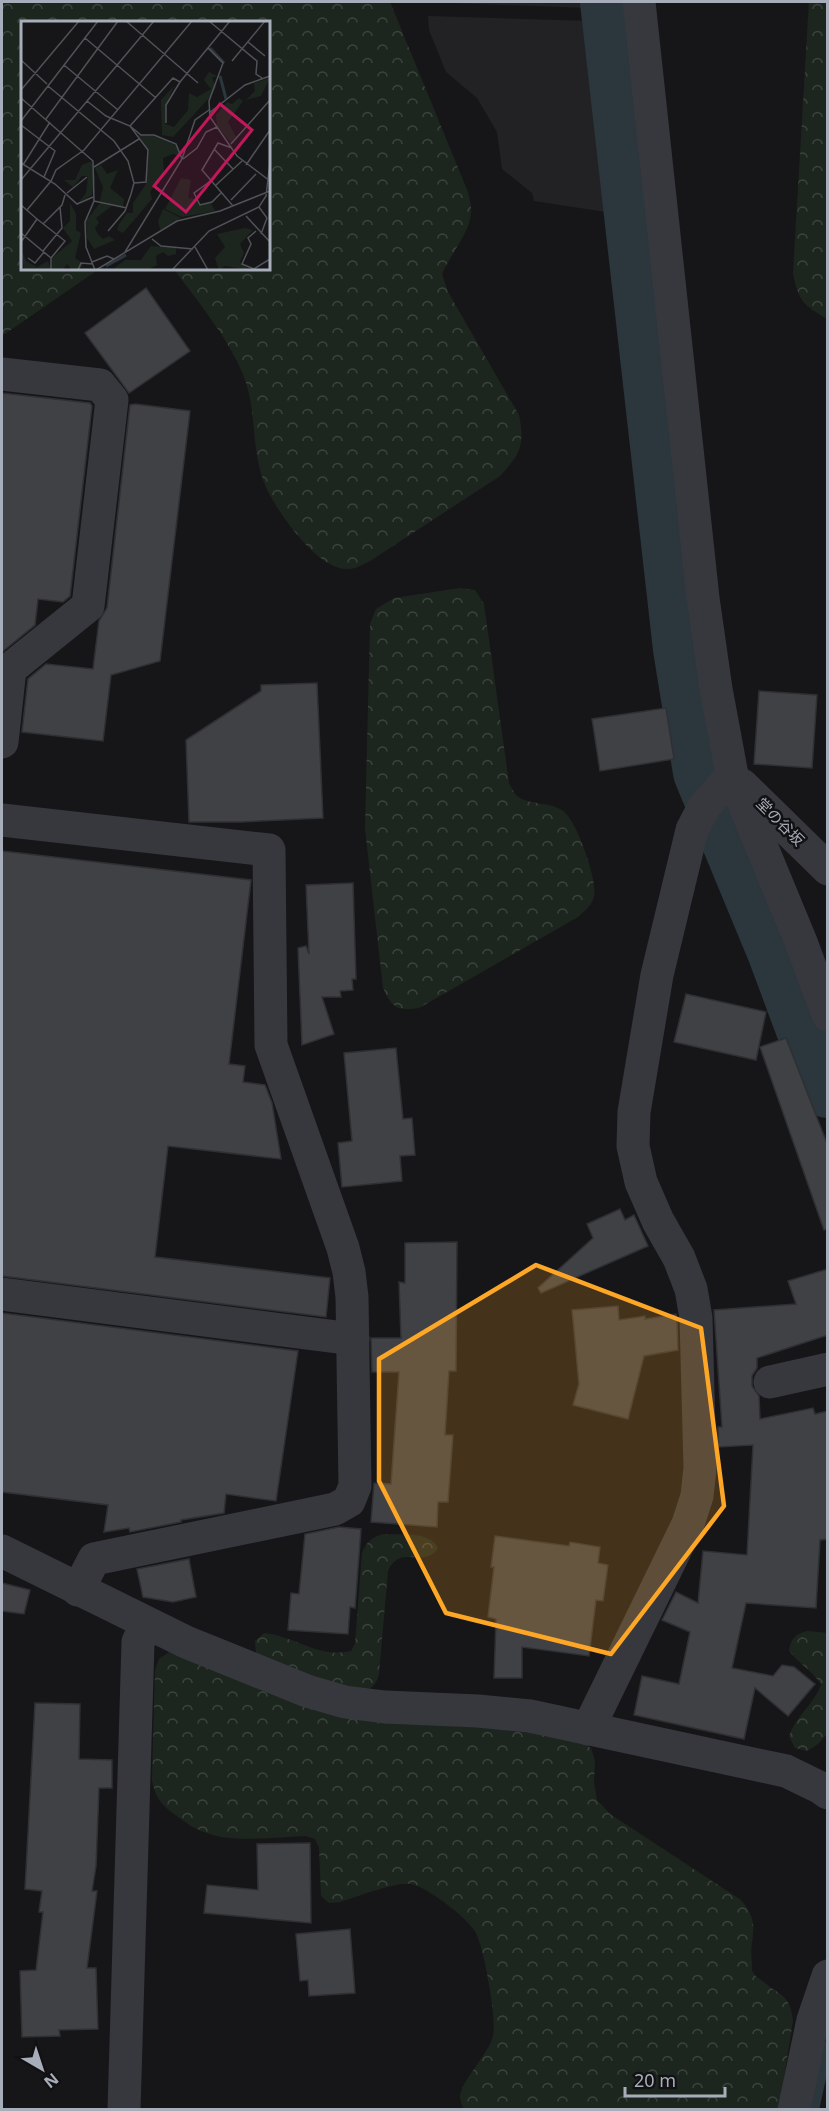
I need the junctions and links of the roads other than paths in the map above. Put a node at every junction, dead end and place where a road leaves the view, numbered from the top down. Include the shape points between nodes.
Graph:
1 (639, 2) edge
2 (2, 374) edge
3 (2, 741) edge
4 (720, 789) junction
5 (2, 820) edge
6 (828, 869) edge
7 (828, 1015) edge
8 (2, 1294) edge
9 (353, 1339) junction
10 (828, 1369) edge
11 (770, 1382) dead end
12 (2, 1551) edge
13 (78, 1590) junction
14 (147, 1624) junction
15 (588, 1729) junction
16 (828, 1793) edge
17 (828, 1976) edge
18 (124, 2109) edge
19 (794, 2109) edge

1 - 4 street via 716,688
2 - 3 street via 100,385 112,400 88,606 10,669
4 - 6 street, 堂の谷坂
4 - 7 street via 801,942
4 - 15 street via 692,830 657,975 634,1112 633,1146 641,1182 679,1258 691,1289 696,1318 700,1468 697,1496 688,1524
5 - 9 street via 269,850 271,1045 343,1248 349,1272
8 - 9 street
9 - 13 street via 355,1486 349,1501 335,1509 94,1559
10 - 11 street
12 - 13 street
13 - 14 street
14 - 15 street via 308,1691 345,1702 530,1716
14 - 18 street via 138,1642
15 - 16 street via 786,1772
17 - 19 street via 813,2020

